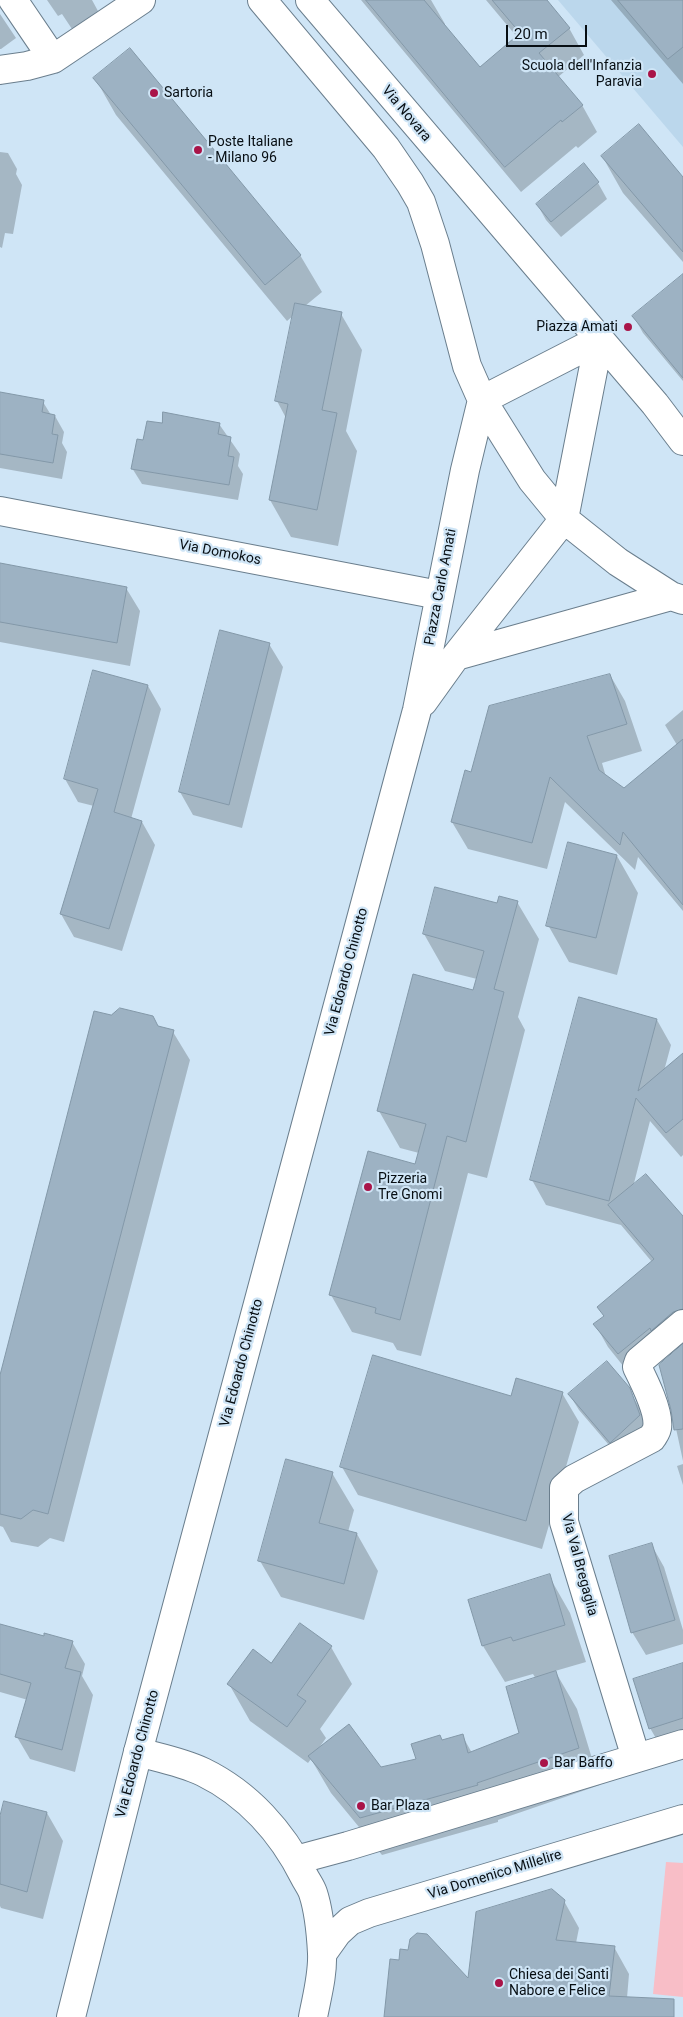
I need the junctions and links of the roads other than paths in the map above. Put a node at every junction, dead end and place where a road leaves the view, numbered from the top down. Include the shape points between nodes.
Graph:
1 (13, 0) edge
2 (141, 0) edge
3 (262, 0) edge
4 (310, 0) edge
5 (53, 59) junction
6 (0, 70) edge
7 (599, 340) junction
8 (482, 400) junction
9 (683, 441) edge
10 (0, 512) edge
11 (564, 519) junction
12 (439, 595) junction
13 (677, 598) edge
14 (456, 656) junction
15 (417, 710) junction
16 (683, 1324) edge
17 (683, 1744) edge
18 (138, 1752) junction
19 (636, 1758) junction
20 (683, 1819) edge
21 (296, 1860) junction
22 (322, 1954) junction
23 (70, 2017) edge
24 (313, 2017) edge

1 - 5 street
2 - 5 street
3 - 8 street, Piazza Carlo Amati via 386,148 410,183 426,214 467,366
4 - 7 street, Via Novara
5 - 6 street
7 - 8 street
7 - 9 street
7 - 11 street, Piazza Carlo Amati
8 - 11 street, Piazza Carlo Amati via 532,480
8 - 12 street, Piazza Carlo Amati
10 - 12 street, Via Domokos
11 - 13 street, Piazza Carlo Amati via 618,562
11 - 14 street, Piazza Carlo Amati
12 - 15 street, Piazza Carlo Amati
13 - 14 street, Piazza Carlo Amati
14 - 15 street, Piazza Carlo Amati
15 - 18 street, Via Edoardo Chinotto
16 - 19 street, Via Val Bregaglia via 639,1361 637,1368 648,1389 656,1417 658,1428 652,1438 574,1479 564,1488 564,1522
17 - 19 street
18 - 21 street via 184,1764 229,1788 255,1807
18 - 23 street, Via Edoardo Chinotto
19 - 21 street
20 - 22 street, Via Domenico Millelire via 369,1913 350,1921
21 - 22 street via 313,1892
22 - 24 street via 321,1981

